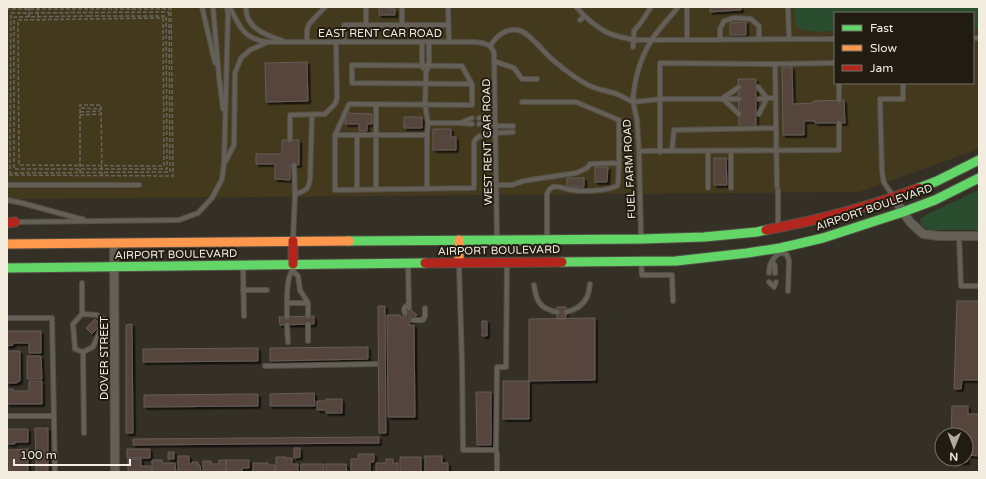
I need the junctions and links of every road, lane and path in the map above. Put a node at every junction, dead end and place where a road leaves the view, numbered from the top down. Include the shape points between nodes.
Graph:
1 (202, 7) edge
2 (213, 7) edge
3 (229, 7) edge
4 (246, 7) edge
5 (325, 7) edge
6 (366, 7) edge
7 (402, 7) edge
8 (448, 7) edge
9 (576, 7) edge
10 (651, 7) edge
11 (678, 7) edge
12 (687, 7) edge
13 (788, 7) edge
14 (28, 8) edge
15 (38, 8) edge
16 (23, 9) junction
17 (86, 9) junction
18 (89, 9) junction
19 (158, 9) junction
20 (161, 9) junction
21 (158, 12) junction
22 (161, 12) junction
23 (23, 13) junction
24 (26, 13) junction
25 (29, 13) junction
26 (38, 13) junction
27 (86, 13) junction
28 (89, 13) junction
29 (7, 16) edge
30 (38, 16) junction
31 (86, 16) junction
32 (89, 16) junction
33 (585, 16) junction
34 (23, 17) junction
35 (27, 17) junction
36 (158, 17) junction
37 (161, 17) junction
38 (86, 19) junction
39 (89, 19) junction
40 (23, 20) junction
41 (26, 20) junction
42 (29, 20) junction
43 (38, 20) junction
44 (580, 20) dead end
45 (449, 25) junction
46 (366, 26) junction
47 (402, 26) junction
48 (790, 39) junction
49 (834, 39) edge
50 (634, 40) junction
51 (651, 40) junction
52 (687, 40) junction
53 (720, 40) junction
54 (759, 40) junction
55 (268, 42) junction
56 (287, 42) junction
57 (307, 42) junction
58 (336, 42) junction
59 (344, 42) junction
60 (422, 42) junction
61 (429, 42) junction
62 (449, 42) junction
63 (490, 46) junction
64 (633, 47) dead end
65 (494, 61) junction
66 (834, 63) edge
67 (775, 64) junction
68 (422, 66) junction
69 (429, 66) junction
70 (426, 72) junction
71 (218, 77) junction
72 (537, 79) dead end
73 (426, 84) junction
74 (472, 84) junction
75 (839, 84) edge
76 (903, 84) edge
77 (739, 87) dead end
78 (758, 87) dead end
79 (767, 98) junction
80 (776, 98) junction
81 (661, 99) junction
82 (723, 99) junction
83 (739, 99) dead end
84 (759, 99) dead end
85 (839, 100) dead end
86 (522, 102) dead end
87 (633, 102) junction
88 (89, 104) junction
89 (92, 104) junction
90 (376, 104) junction
91 (425, 105) junction
92 (89, 108) junction
93 (92, 108) junction
94 (89, 111) junction
95 (92, 111) junction
96 (89, 114) junction
97 (92, 114) junction
98 (739, 114) dead end
99 (759, 114) dead end
100 (312, 115) junction
101 (472, 118) dead end
102 (479, 118) dead end
103 (495, 118) junction
104 (225, 121) junction
105 (428, 123) junction
106 (460, 123) junction
107 (839, 123) dead end
108 (472, 124) dead end
109 (479, 124) dead end
110 (495, 125) junction
111 (513, 126) dead end
112 (776, 128) junction
113 (513, 132) dead end
114 (357, 134) junction
115 (495, 134) junction
116 (335, 135) junction
117 (376, 135) junction
118 (427, 135) junction
119 (290, 140) dead end
120 (639, 151) junction
121 (708, 151) junction
122 (731, 151) junction
123 (777, 151) junction
124 (660, 152) junction
125 (672, 152) junction
126 (979, 160) edge
127 (619, 163) junction
128 (224, 164) junction
129 (21, 165) junction
130 (24, 165) junction
131 (80, 165) junction
132 (88, 165) junction
133 (91, 165) junction
134 (101, 165) junction
135 (294, 165) dead end
136 (159, 166) junction
137 (708, 168) junction
138 (714, 168) dead end
139 (21, 169) junction
140 (24, 169) junction
141 (80, 169) junction
142 (88, 169) junction
143 (91, 169) junction
144 (102, 169) junction
145 (158, 169) junction
146 (161, 169) junction
147 (21, 172) junction
148 (80, 172) junction
149 (88, 172) junction
150 (91, 172) junction
151 (101, 172) junction
152 (158, 172) junction
153 (161, 172) junction
154 (24, 173) junction
155 (7, 176) edge
156 (21, 176) junction
157 (24, 176) junction
158 (80, 176) junction
159 (88, 176) junction
160 (91, 176) junction
161 (102, 176) junction
162 (158, 176) junction
163 (161, 176) junction
164 (979, 178) edge
165 (708, 180) junction
166 (714, 180) dead end
167 (7, 185) edge
168 (139, 185) dead end
169 (496, 185) junction
170 (708, 188) dead end
171 (731, 188) dead end
172 (427, 189) junction
173 (357, 190) junction
174 (376, 190) junction
175 (294, 194) junction
176 (894, 198) junction
177 (7, 200) edge
178 (903, 212) junction
179 (101, 221) junction
180 (10, 222) edge
181 (959, 236) junction
182 (979, 236) edge
183 (293, 240) junction
184 (459, 240) junction
185 (497, 240) junction
186 (547, 240) junction
187 (779, 241) junction
188 (114, 243) junction
189 (7, 244) edge
190 (641, 250) junction
191 (772, 261) junction
192 (459, 262) junction
193 (507, 262) junction
194 (408, 263) junction
195 (243, 265) junction
196 (114, 267) junction
197 (7, 268) edge
198 (293, 268) junction
199 (769, 273) dead end
200 (776, 273) dead end
201 (769, 282) dead end
202 (776, 282) dead end
203 (82, 283) dead end
204 (590, 284) dead end
205 (534, 285) dead end
206 (979, 286) edge
207 (243, 290) junction
208 (267, 290) dead end
209 (788, 291) dead end
210 (673, 301) dead end
211 (287, 303) junction
212 (308, 303) junction
213 (425, 308) dead end
214 (557, 312) dead end
215 (566, 312) dead end
216 (405, 313) dead end
217 (82, 314) junction
218 (244, 316) dead end
219 (308, 316) dead end
220 (287, 317) dead end
221 (7, 318) edge
222 (106, 320) junction
223 (413, 320) dead end
224 (114, 321) junction
225 (287, 324) dead end
226 (308, 324) dead end
227 (308, 341) dead end
228 (288, 342) dead end
229 (83, 352) junction
230 (376, 364) dead end
231 (265, 366) dead end
232 (7, 416) edge
233 (53, 416) junction
234 (84, 433) dead end
235 (496, 450) junction
236 (55, 472) edge
237 (116, 472) edge
238 (497, 472) edge

1 - 71 lane
2 - 71 lane
3 - 55 lane via 241,29 250,37
3 - 104 lane
4 - 56 lane via 248,19 254,28
5 - 57 lane via 309,24
6 - 46 lane
7 - 47 lane
8 - 45 lane
9 - 33 lane
10 - 50 lane via 634,31
11 - 51 lane
12 - 52 lane
13 - 48 lane
14 - 15 path
14 - 16 path
14 - 24 path
14 - 25 path
14 - 35 path
14 - 42 path
15 - 17 path
15 - 26 path
15 - 30 path
15 - 43 path
16 - 23 path
16 - 29 path via 7,9
17 - 18 path
17 - 27 path
18 - 19 path
18 - 28 path
19 - 20 path
19 - 21 path
20 - 22 path
20 - 163 path via 171,9 172,168 172,176
21 - 22 path
21 - 28 path
21 - 36 path
22 - 37 path
22 - 153 path via 169,12 170,172
23 - 24 path
23 - 34 path
23 - 147 path via 11,13 10,21 10,173
24 - 25 path
24 - 35 path
25 - 26 path
26 - 27 path
27 - 28 path
27 - 31 path
28 - 32 path
30 - 31 path
30 - 35 path
31 - 32 path
31 - 38 path
32 - 36 path
32 - 39 path
33 - 44 lane
33 - 50 lane via 606,32
34 - 35 path
34 - 40 path
34 - 139 path via 14,17 14,169
35 - 41 path
36 - 37 path
36 - 39 path
37 - 136 path via 164,166
37 - 146 path via 166,16 167,169
38 - 39 path
38 - 43 path
40 - 41 path
40 - 129 path via 18,20
41 - 42 path
42 - 43 path
45 - 47 lane
45 - 62 lane
46 - 47 lane
46 - 59 lane via 344,26
48 - 49 lane
48 - 54 lane
50 - 51 lane
50 - 64 lane
51 - 52 lane
51 - 87 lane via 637,73
52 - 53 lane
53 - 54 lane
53 - 54 lane via 720,29 724,21 734,18 751,19 759,26
55 - 56 lane, EAST RENT CAR ROAD
55 - 128 lane via 250,50 241,58 235,73 234,145
56 - 57 lane, EAST RENT CAR ROAD
57 - 58 lane, EAST RENT CAR ROAD
58 - 59 lane, EAST RENT CAR ROAD
58 - 100 lane via 337,98 325,114
59 - 60 lane, EAST RENT CAR ROAD
60 - 61 lane, EAST RENT CAR ROAD
60 - 68 lane
61 - 62 lane, EAST RENT CAR ROAD
61 - 69 lane
62 - 63 lane, EAST RENT CAR ROAD via 483,43
63 - 65 lane, WEST RENT CAR ROAD via 494,52
63 - 87 lane, FUEL FARM ROAD via 506,30 519,30 574,77
65 - 72 lane via 514,68 522,79
65 - 103 lane, WEST RENT CAR ROAD
66 - 67 lane
67 - 80 lane
67 - 81 lane via 660,63
68 - 69 lane
68 - 70 lane
68 - 73 lane via 352,65 352,83
69 - 70 lane
69 - 74 lane via 462,66
70 - 73 lane
71 - 104 lane
73 - 74 lane
73 - 91 lane
74 - 91 lane via 472,105
75 - 85 lane
76 - 176 lane via 903,98 880,99 882,172 884,182
77 - 82 lane
78 - 79 lane
79 - 80 lane
79 - 84 lane
79 - 99 lane
80 - 112 lane
81 - 82 lane
81 - 87 lane
81 - 124 lane
82 - 83 lane
82 - 98 lane
86 - 127 lane via 576,102 618,120
87 - 120 lane, FUEL FARM ROAD
88 - 89 path
88 - 92 path
88 - 158 path via 80,105
89 - 93 path
89 - 161 path via 101,105
90 - 91 lane
90 - 116 lane via 349,104
90 - 117 lane
91 - 105 lane
92 - 93 path
92 - 94 path
92 - 148 path via 80,108
93 - 95 path
93 - 134 path via 101,108
94 - 95 path
94 - 96 path
94 - 141 path via 80,111
95 - 97 path
95 - 144 path via 101,111
96 - 97 path
96 - 131 path via 80,114
97 - 134 path via 101,114
100 - 119 lane via 290,115
100 - 175 lane via 309,186 304,191
101 - 106 lane
102 - 103 lane
103 - 110 lane, WEST RENT CAR ROAD
104 - 128 lane
105 - 106 lane
105 - 118 lane
106 - 108 lane
107 - 123 lane via 839,150
109 - 110 lane
110 - 111 lane
110 - 115 lane, WEST RENT CAR ROAD
112 - 123 lane
112 - 125 lane via 674,130
113 - 115 lane
114 - 116 lane
114 - 117 lane
114 - 173 lane
115 - 169 lane, WEST RENT CAR ROAD
115 - 172 lane via 480,135 474,142 474,188
116 - 173 lane via 335,190
117 - 118 lane
117 - 174 lane
118 - 172 lane
120 - 124 lane
120 - 190 lane, FUEL FARM ROAD
121 - 122 lane
121 - 125 lane
121 - 137 lane
122 - 123 lane
122 - 171 lane
123 - 187 lane
124 - 125 lane
126 - 176 main road, AIRPORT BOULEVARD
127 - 169 lane via 590,164 576,173 512,185
127 - 186 lane via 618,183 612,189 570,190 552,187 548,190
128 - 179 lane via 222,179 212,198 198,212 179,220
129 - 130 path
129 - 139 path
130 - 131 path
130 - 140 path
131 - 132 path
132 - 133 path
132 - 142 path
133 - 134 path
133 - 143 path
134 - 136 path
134 - 151 path
135 - 175 lane
136 - 145 path
136 - 146 path
137 - 138 lane
137 - 165 lane
139 - 140 path
139 - 147 path
140 - 141 path
140 - 154 path
141 - 142 path
142 - 143 path
142 - 149 path
143 - 144 path
143 - 150 path
144 - 145 path
145 - 146 path
145 - 152 path
146 - 153 path
147 - 154 path
147 - 156 path
148 - 149 path
148 - 154 path
149 - 150 path
149 - 159 path
150 - 151 path
150 - 160 path
151 - 152 path
152 - 153 path
152 - 162 path
153 - 163 path
154 - 157 path
155 - 156 path
156 - 157 path
157 - 158 path
158 - 159 path
159 - 160 path
160 - 161 path
161 - 162 path
162 - 163 path
164 - 178 main road, AIRPORT BOULEVARD via 935,200
165 - 166 lane
165 - 170 lane
167 - 168 lane
169 - 185 lane, WEST RENT CAR ROAD
172 - 174 lane
173 - 174 lane
175 - 183 lane
176 - 178 street
176 - 187 main road, AIRPORT BOULEVARD via 837,214
177 - 179 lane via 77,218
178 - 181 street via 923,234
178 - 187 main road, AIRPORT BOULEVARD via 823,238
179 - 180 lane
181 - 182 street
181 - 206 lane via 961,286
183 - 184 main road, AIRPORT BOULEVARD
183 - 188 main road, AIRPORT BOULEVARD
183 - 198 main road
184 - 185 main road, AIRPORT BOULEVARD
184 - 192 main road
185 - 186 main road, AIRPORT BOULEVARD
186 - 190 main road, AIRPORT BOULEVARD
187 - 190 main road, AIRPORT BOULEVARD via 757,232 704,237
187 - 190 main road, AIRPORT BOULEVARD via 747,253 676,261
187 - 191 lane
187 - 209 lane via 787,255
188 - 189 main road, AIRPORT BOULEVARD
188 - 196 street, DOVER STREET
190 - 193 main road, AIRPORT BOULEVARD
190 - 210 lane via 642,275 672,275
191 - 199 lane
191 - 200 lane
192 - 193 main road, AIRPORT BOULEVARD
192 - 194 main road, AIRPORT BOULEVARD
192 - 235 lane via 463,450
193 - 235 lane via 506,367 497,367
194 - 198 main road, AIRPORT BOULEVARD
194 - 216 lane via 409,306 405,307
195 - 196 main road, AIRPORT BOULEVARD
195 - 198 main road, AIRPORT BOULEVARD
195 - 207 lane
196 - 197 main road, AIRPORT BOULEVARD
196 - 224 street, DOVER STREET
198 - 211 lane via 289,276
198 - 212 lane via 298,276 300,290
201 - 202 lane via 774,287
203 - 217 lane
204 - 215 lane via 588,297 581,305
205 - 214 lane via 535,294 543,307
207 - 208 lane
207 - 218 lane
211 - 212 lane
211 - 220 lane
212 - 219 lane
213 - 223 lane via 423,320
217 - 222 lane via 97,315
217 - 229 lane via 73,324 75,349
221 - 233 lane via 52,318
222 - 224 lane
222 - 229 lane via 93,347
224 - 237 street, DOVER STREET
225 - 228 lane
226 - 227 lane
229 - 234 lane
230 - 231 lane
232 - 233 lane
233 - 236 lane
235 - 238 lane

